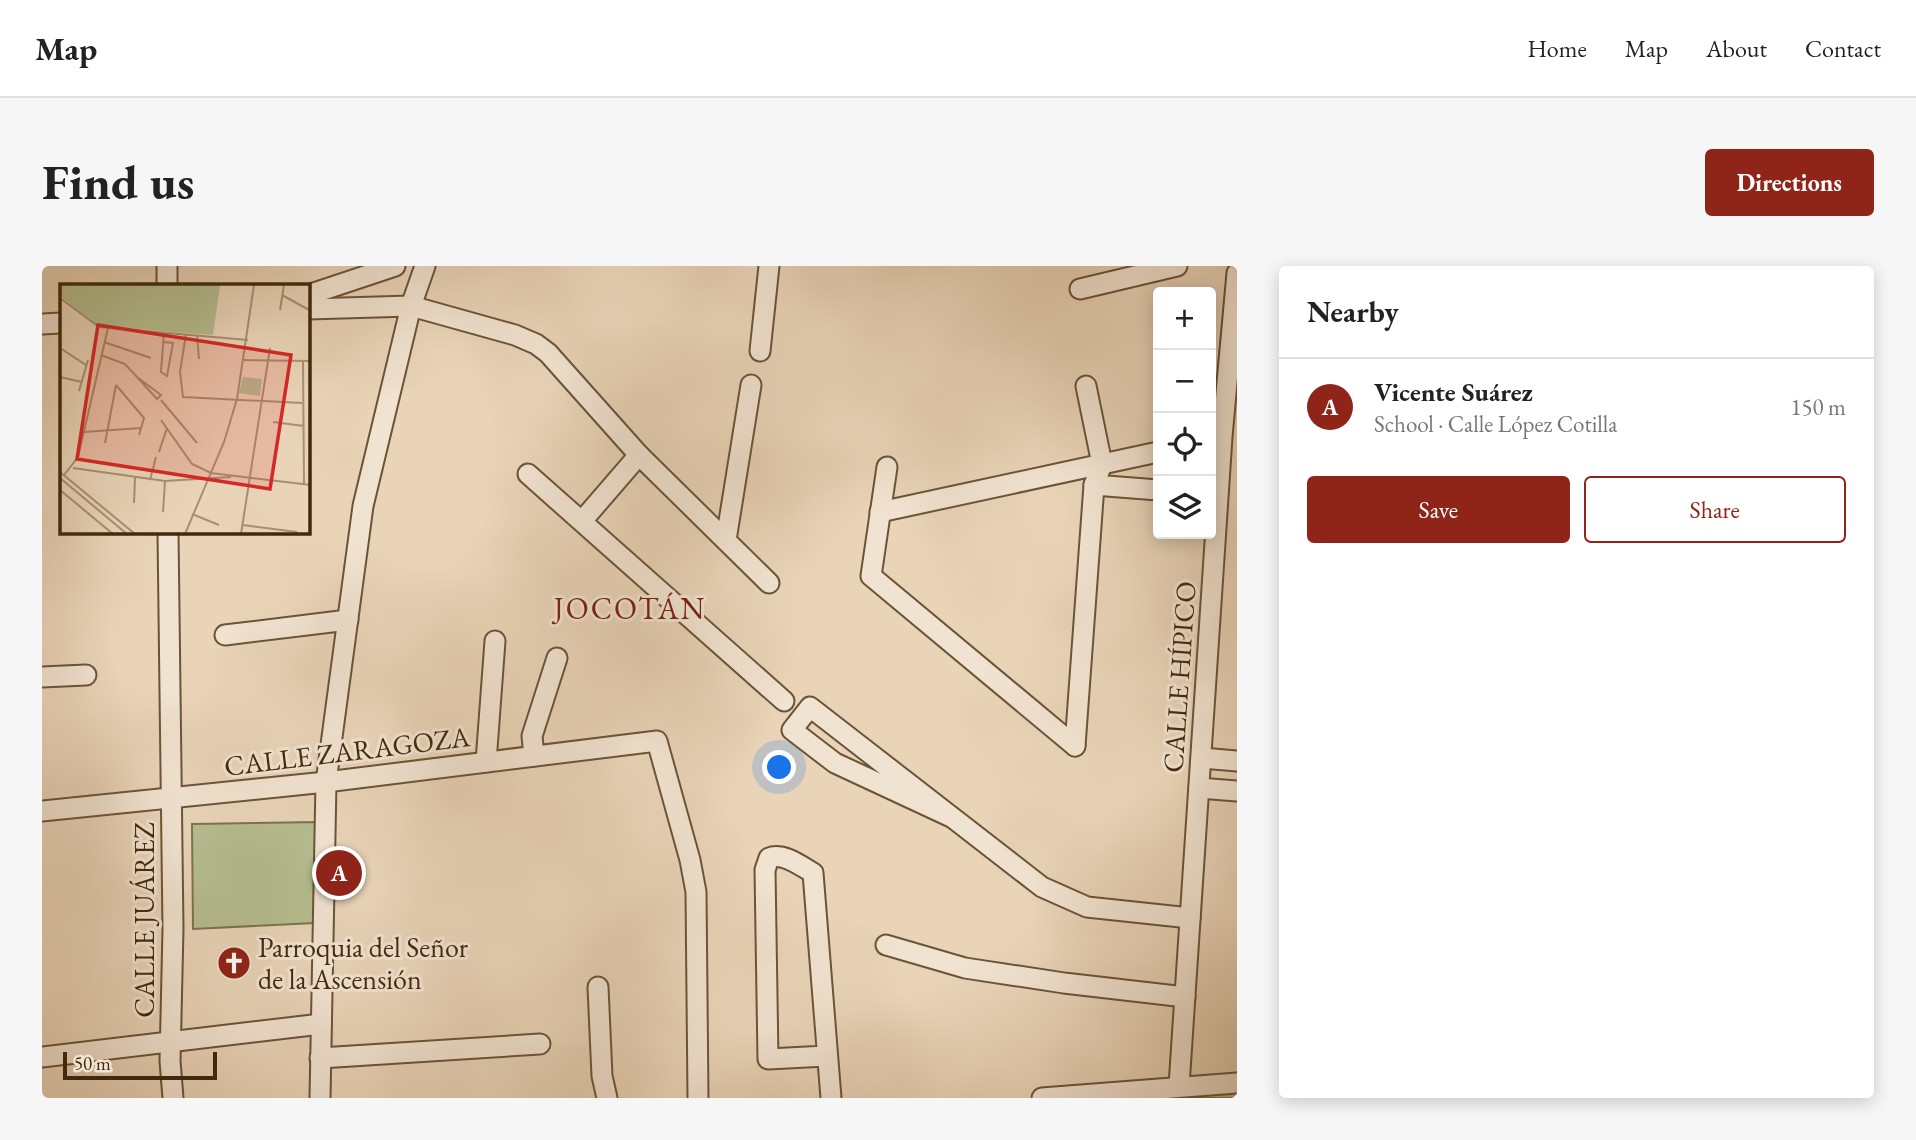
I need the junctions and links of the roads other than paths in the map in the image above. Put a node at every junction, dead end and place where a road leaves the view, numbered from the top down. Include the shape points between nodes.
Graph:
1 (167, 266) edge
2 (396, 266) edge
3 (425, 266) edge
4 (769, 266) edge
5 (1177, 266) edge
6 (1237, 273) edge
7 (167, 284) edge
8 (1080, 289) dead end
9 (310, 294) edge
10 (411, 306) junction
11 (310, 309) edge
12 (60, 323) edge
13 (42, 324) edge
14 (760, 351) dead end
15 (751, 385) dead end
16 (1086, 387) dead end
17 (1217, 439) edge
18 (1153, 453) edge
19 (639, 455) junction
20 (1102, 464) junction
21 (887, 467) dead end
22 (528, 474) dead end
23 (1216, 476) edge
24 (1094, 485) junction
25 (1153, 490) edge
26 (880, 512) junction
27 (582, 522) junction
28 (168, 534) edge
29 (1213, 539) edge
30 (726, 540) junction
31 (769, 583) dead end
32 (348, 620) junction
33 (225, 635) dead end
34 (495, 641) dead end
35 (557, 658) dead end
36 (86, 675) dead end
37 (42, 677) edge
38 (784, 701) dead end
39 (534, 752) junction
40 (1202, 758) junction
41 (1237, 761) edge
42 (486, 762) junction
43 (326, 782) junction
44 (1199, 788) junction
45 (1237, 791) edge
46 (171, 799) junction
47 (42, 811) edge
48 (951, 817) junction
49 (1190, 918) junction
50 (886, 945) dead end
51 (598, 987) dead end
52 (1185, 996) junction
53 (321, 1024) junction
54 (172, 1041) junction
55 (540, 1044) dead end
56 (827, 1056) junction
57 (42, 1058) edge
58 (320, 1058) junction
59 (1236, 1078) edge
60 (1178, 1086) junction
61 (173, 1098) edge
62 (320, 1098) edge
63 (607, 1098) edge
64 (698, 1098) edge
65 (831, 1098) edge
66 (1042, 1098) edge

1 - 7 street
2 - 9 street
3 - 10 street
4 - 14 street
5 - 8 street
6 - 17 street, CALLE HÍPICO
10 - 11 street
10 - 19 street via 500,329 536,344
10 - 32 street via 363,506
12 - 13 street
15 - 30 street
16 - 20 street
17 - 23 street, CALLE HÍPICO
18 - 20 street
19 - 27 street
19 - 30 street
20 - 24 street
20 - 26 street
21 - 26 street
22 - 27 street
24 - 25 street
24 - 26 street via 1075,746 871,576
27 - 38 street
28 - 46 street, CALLE JUÁREZ
29 - 40 street, CALLE HÍPICO
30 - 31 street
32 - 33 street
32 - 43 street
34 - 42 street
35 - 39 street via 532,736
36 - 37 street
39 - 42 street, CALLE ZARAGOZA
39 - 64 street, CALLE ZARAGOZA via 657,741 696,892
40 - 41 street
40 - 44 street, CALLE HÍPICO
42 - 43 street, CALLE ZARAGOZA
43 - 46 street, CALLE ZARAGOZA
43 - 53 street
44 - 45 street
44 - 49 street, CALLE HÍPICO
46 - 47 street, CALLE ZARAGOZA
46 - 54 street, CALLE JUÁREZ
48 - 48 street via 810,708 792,730 835,763
48 - 49 street via 1042,887 1087,907
49 - 52 street, CALLE HÍPICO
50 - 52 street via 965,968
51 - 63 street
52 - 60 street, CALLE HÍPICO
53 - 54 street
53 - 58 street
54 - 57 street
54 - 61 street, CALLE JUÁREZ
55 - 58 street
56 - 56 street via 813,873 775,856 769,858 765,870 768,1059
56 - 65 street
58 - 62 street
59 - 60 street
60 - 66 street

